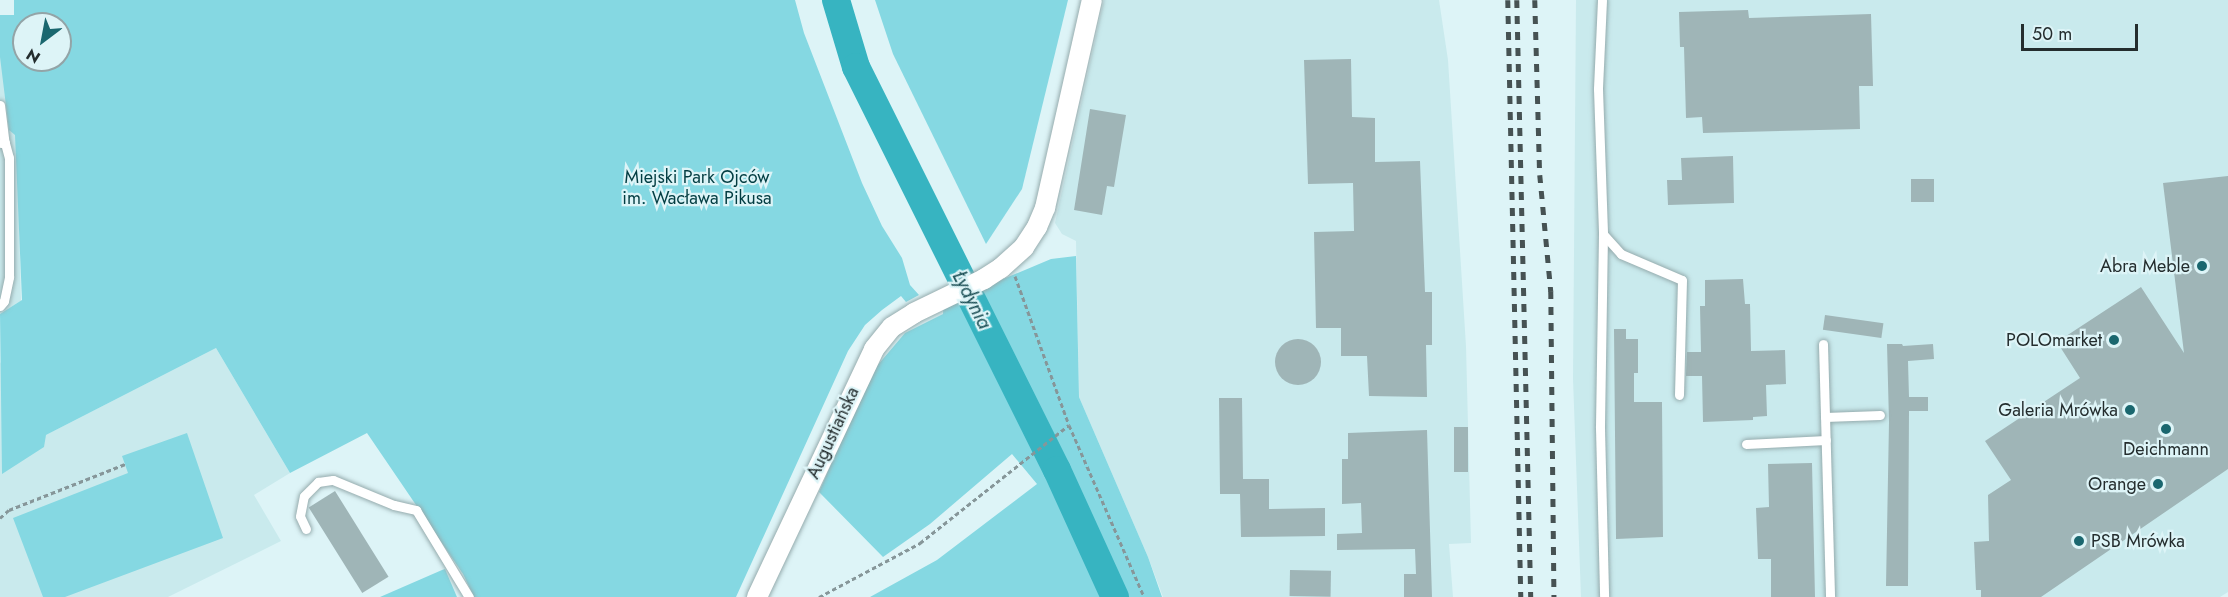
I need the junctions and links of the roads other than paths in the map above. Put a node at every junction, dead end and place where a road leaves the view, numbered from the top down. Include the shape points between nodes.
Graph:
1 (1092, 0) edge
2 (1602, 0) edge
3 (0, 105) edge
4 (3, 143) edge
5 (1604, 234) junction
6 (0, 306) edge
7 (1823, 344) dead end
8 (1679, 395) dead end
9 (1880, 415) dead end
10 (1825, 417) junction
11 (1826, 440) junction
12 (1746, 444) dead end
13 (306, 529) dead end
14 (469, 597) edge
15 (757, 597) edge
16 (1604, 597) edge
17 (1830, 597) edge

1 - 15 street, Augustiańska via 1045,208 1024,247 984,279 891,327 874,349
2 - 5 lane via 1599,89
3 - 4 lane
4 - 6 lane via 9,158 9,277
5 - 8 lane via 1622,254 1682,280
5 - 16 lane via 1600,428
7 - 10 lane
9 - 10 lane
10 - 11 lane
11 - 12 lane
11 - 17 lane
13 - 14 lane via 300,516 304,496 318,482 333,480 416,510

